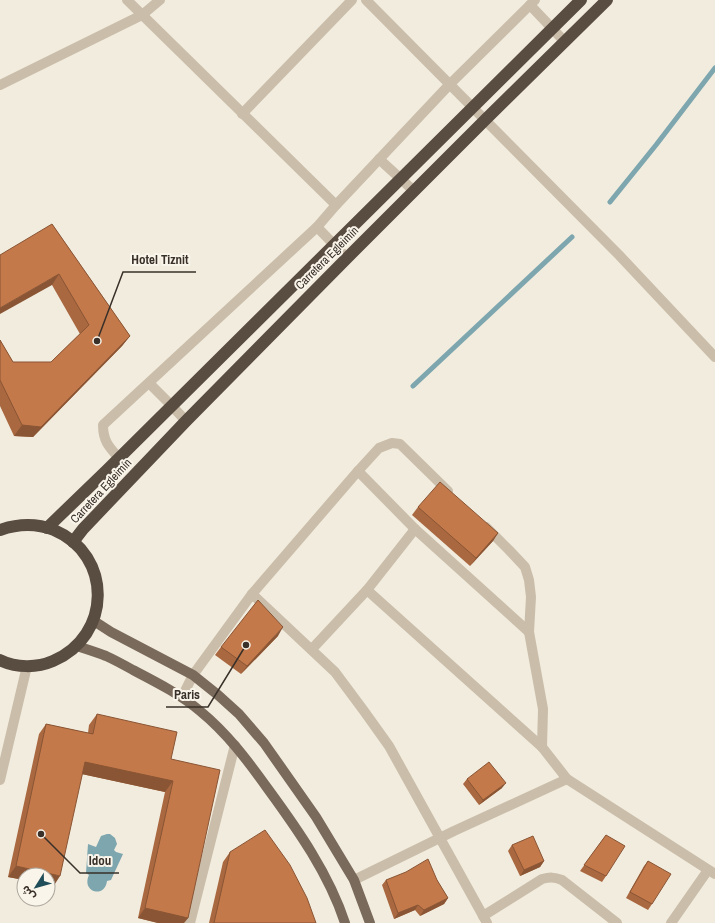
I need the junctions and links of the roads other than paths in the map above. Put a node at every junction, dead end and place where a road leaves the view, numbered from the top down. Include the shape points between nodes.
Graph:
1 (127, 0) edge
2 (160, 0) edge
3 (352, 0) edge
4 (366, 0) edge
5 (581, 0) edge
6 (607, 0) edge
7 (533, 3) edge
8 (142, 16) junction
9 (552, 28) junction
10 (565, 42) junction
11 (450, 84) junction
12 (0, 85) edge
13 (472, 107) junction
14 (242, 114) junction
15 (485, 120) junction
16 (443, 136) junction
17 (456, 149) junction
18 (379, 159) junction
19 (400, 178) junction
20 (414, 191) junction
21 (336, 205) junction
22 (317, 227) junction
23 (334, 245) junction
24 (347, 258) junction
25 (715, 357) edge
26 (149, 383) junction
27 (172, 406) junction
28 (186, 421) junction
29 (119, 458) junction
30 (358, 471) junction
31 (454, 497) edge
32 (476, 518) edge
33 (47, 528) junction
34 (415, 529) junction
35 (0, 530) edge
36 (74, 542) junction
37 (367, 590) junction
38 (252, 594) junction
39 (94, 621) junction
40 (530, 632) junction
41 (77, 646) junction
42 (312, 649) junction
43 (0, 660) edge
44 (27, 666) junction
45 (193, 675) junction
46 (182, 697) junction
47 (235, 745) junction
48 (542, 747) junction
49 (567, 779) junction
50 (0, 780) edge
51 (440, 838) junction
52 (711, 872) edge
53 (354, 880) junction
54 (485, 919) edge
55 (190, 923) edge
56 (345, 923) edge
57 (370, 923) edge
58 (617, 923) edge
59 (671, 923) edge

1 - 8 street
2 - 8 street
3 - 14 street
4 - 11 street
5 - 9 highway, Carretera Egleimín
6 - 10 highway, Carretera Egleimín
7 - 9 street
7 - 11 street
8 - 12 street
8 - 14 street
9 - 10 street
9 - 13 highway, Carretera Egleimín
10 - 15 highway, Carretera Egleimín
11 - 13 street
11 - 18 street
13 - 15 street
13 - 16 highway, Carretera Egleimín
14 - 21 street
15 - 17 highway, Carretera Egleimín
15 - 25 street via 613,249
16 - 17 highway
16 - 19 highway, Carretera Egleimín
17 - 20 highway, Carretera Egleimín
18 - 19 street
18 - 21 street
19 - 20 street
19 - 23 highway, Carretera Egleimín
20 - 24 highway, Carretera Egleimín
21 - 22 street
22 - 23 street
22 - 26 street
23 - 24 street
23 - 27 highway, Carretera Egleimín
24 - 28 highway, Carretera Egleimín
26 - 27 street
26 - 29 street via 103,425 103,434 108,446
27 - 28 street
27 - 29 highway, Carretera Egleimín
28 - 36 highway, Carretera Egleimín via 83,529
29 - 33 highway, Carretera Egleimín
30 - 31 street via 379,448 392,443 400,444
30 - 34 street
30 - 38 street
32 - 40 street via 525,567 532,597
33 - 35 highway via 24,525
33 - 36 highway
34 - 37 street
34 - 40 street
36 - 39 highway via 89,561 96,578 98,597
37 - 42 street
37 - 48 street
38 - 42 street
38 - 45 street
39 - 41 highway
39 - 45 main road
40 - 48 street via 542,709
41 - 44 highway via 46,664
41 - 46 main road via 106,656
42 - 51 street via 335,672 389,746
43 - 44 highway
44 - 50 street
45 - 46 street
45 - 53 main road via 239,714 264,743 316,817
46 - 47 main road
47 - 55 street
47 - 56 main road via 302,837 318,864
48 - 49 street
49 - 51 street
49 - 52 street
51 - 53 street
51 - 54 street
52 - 59 street
53 - 57 main road
54 - 58 street via 542,879 554,877 562,880

